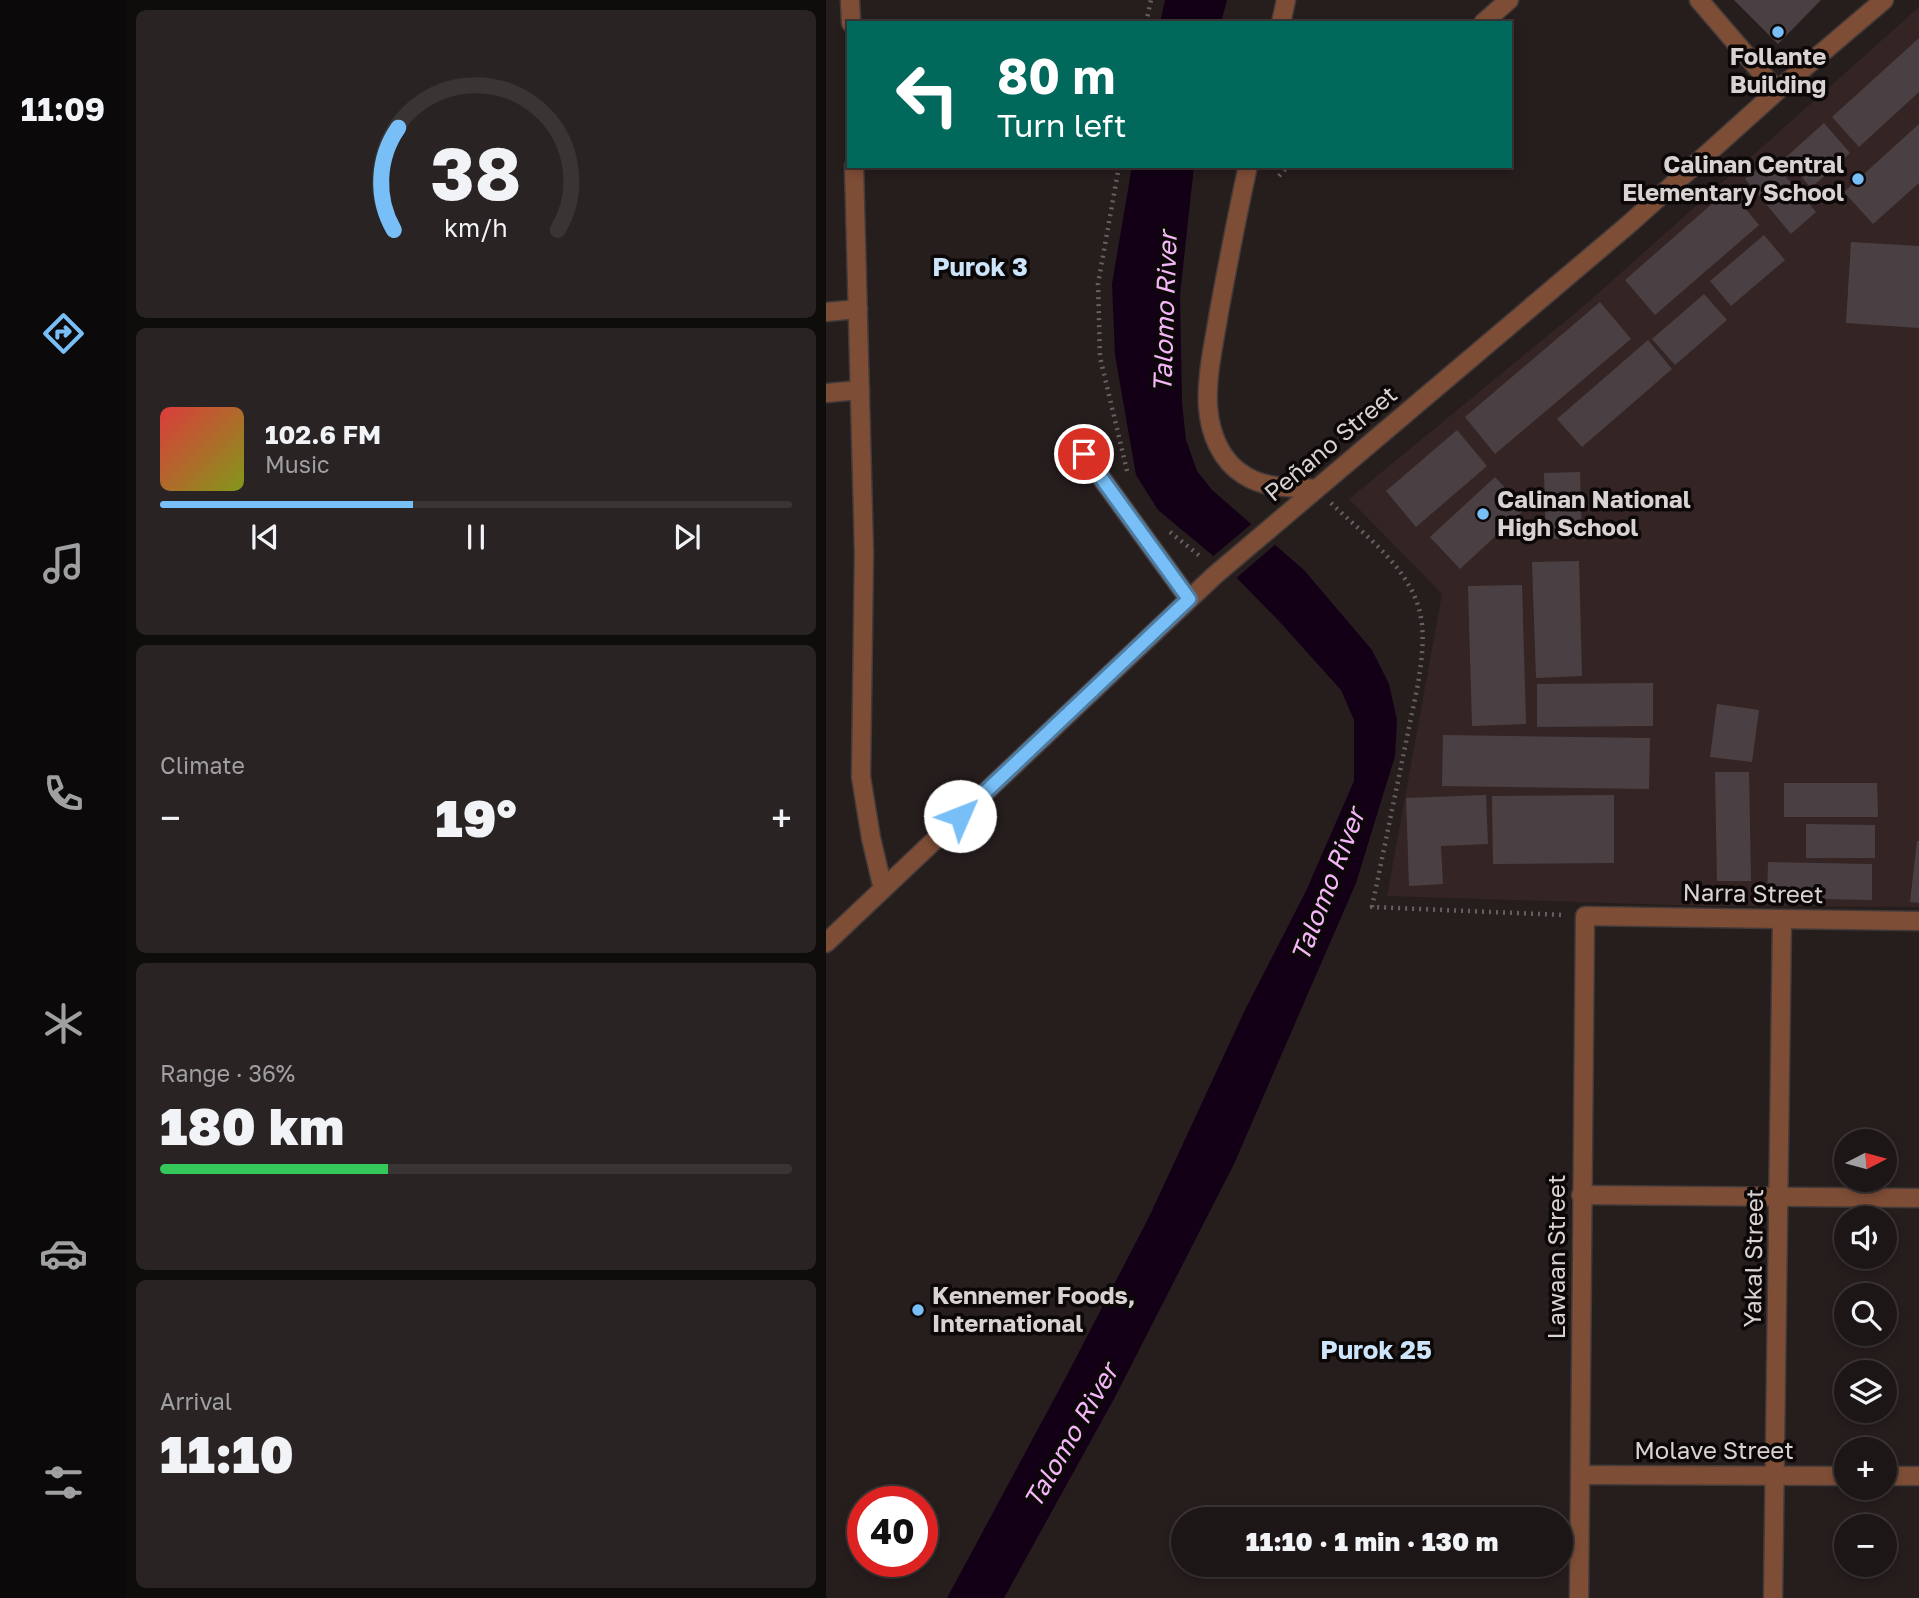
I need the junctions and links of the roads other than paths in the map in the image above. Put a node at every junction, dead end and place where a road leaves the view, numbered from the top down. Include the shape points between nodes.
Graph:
1 (850, 0) edge
2 (1286, 0) edge
3 (1509, 0) edge
4 (1699, 0) edge
5 (1884, 0) edge
6 (851, 21) edge
7 (1281, 21) edge
8 (1485, 21) edge
9 (1777, 91) junction
10 (855, 168) edge
11 (1248, 168) edge
12 (858, 309) junction
13 (826, 312) edge
14 (860, 390) junction
15 (826, 393) edge
16 (1084, 454) dead end
17 (1316, 489) junction
18 (1189, 599) junction
19 (883, 889) junction
20 (1585, 916) joint
21 (1782, 919) junction
22 (1919, 921) edge
23 (826, 943) edge
24 (1581, 1195) junction
25 (1780, 1197) junction
26 (1919, 1198) edge
27 (1581, 1475) junction
28 (1775, 1476) junction
29 (1834, 1476) edge
30 (1897, 1476) edge
31 (1919, 1476) edge
32 (1579, 1598) edge
33 (1773, 1598) edge

1 - 6 street
2 - 7 street
3 - 8 street
4 - 9 street
5 - 9 street, Peñano Street
9 - 17 street, Peñano Street via 1628,225
10 - 12 street
11 - 17 street via 1208,380 1213,436 1224,458 1241,474 1259,483
12 - 13 street
12 - 14 street
14 - 15 street
14 - 19 street via 861,777
16 - 18 street
17 - 18 street, Peñano Street
18 - 19 street, Peñano Street
19 - 23 street, Peñano Street
20 - 21 street, Narra Street
20 - 24 street, Lawaan Street
21 - 22 street, Narra Street
21 - 25 street, Yakal Street
24 - 25 street
24 - 27 street, Lawaan Street
25 - 26 street
25 - 28 street, Yakal Street
27 - 28 street, Molave Street
27 - 32 street, Lawaan Street
28 - 29 street, Molave Street
28 - 33 street, Yakal Street
30 - 31 street

